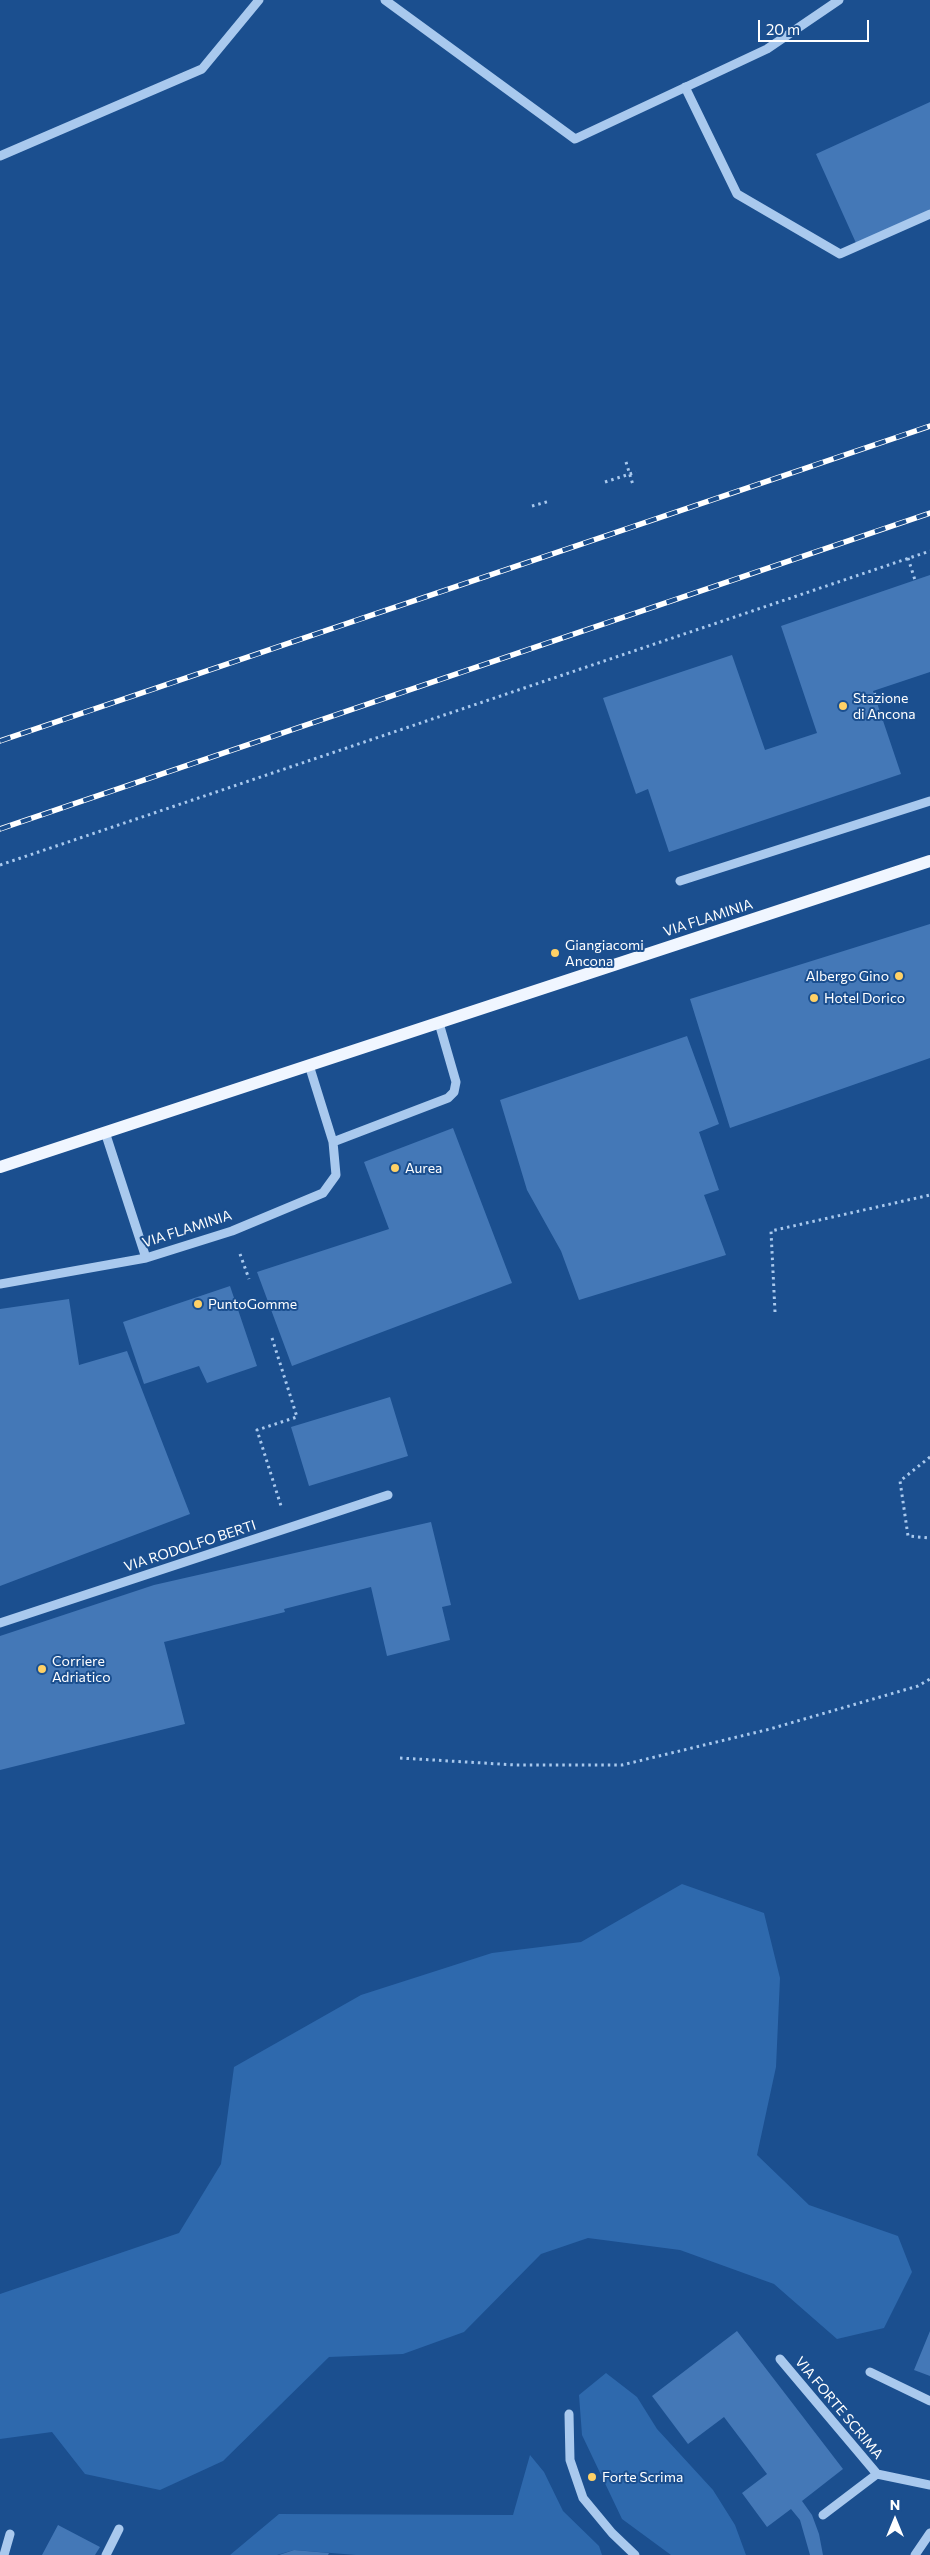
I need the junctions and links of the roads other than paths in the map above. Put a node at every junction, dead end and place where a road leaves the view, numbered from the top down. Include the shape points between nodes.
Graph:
1 (259, 0) edge
2 (385, 0) edge
3 (839, 0) edge
4 (685, 87) junction
5 (0, 156) edge
6 (930, 214) edge
7 (930, 800) edge
8 (930, 861) edge
9 (680, 881) dead end
10 (439, 1023) junction
11 (309, 1066) junction
12 (105, 1132) junction
13 (333, 1142) junction
14 (0, 1167) edge
15 (146, 1258) junction
16 (0, 1284) edge
17 (388, 1495) dead end
18 (0, 1623) edge
19 (780, 2359) dead end
20 (870, 2372) dead end
21 (930, 2401) edge
22 (569, 2414) dead end
23 (877, 2474) junction
24 (930, 2485) edge
25 (823, 2515) dead end
26 (119, 2528) dead end
27 (930, 2533) edge
28 (0, 2540) edge
29 (4, 2555) edge
30 (106, 2555) edge
31 (635, 2555) edge
32 (915, 2555) edge

1 - 5 street via 202,69
2 - 4 street via 575,138
3 - 4 street via 767,49
4 - 6 street via 737,194 840,254
7 - 9 street
8 - 10 main road, VIA FLAMINIA
10 - 11 main road, VIA FLAMINIA
10 - 13 street via 456,1082 454,1092 448,1098
11 - 12 main road, VIA FLAMINIA
11 - 13 street, VIA FLAMINIA
12 - 14 main road, VIA FLAMINIA
12 - 15 street
13 - 15 street, VIA FLAMINIA via 336,1175 323,1193 232,1231
15 - 16 street, VIA FLAMINIA
17 - 18 street, VIA RODOLFO BERTI
19 - 23 street, VIA FORTE SCRIMA
20 - 21 street
22 - 31 street via 570,2460 583,2498
23 - 24 street, VIA FORTE SCRIMA
23 - 25 street, VIA FORTE SCRIMA
26 - 30 street
27 - 32 street
28 - 29 street via 10,2534

